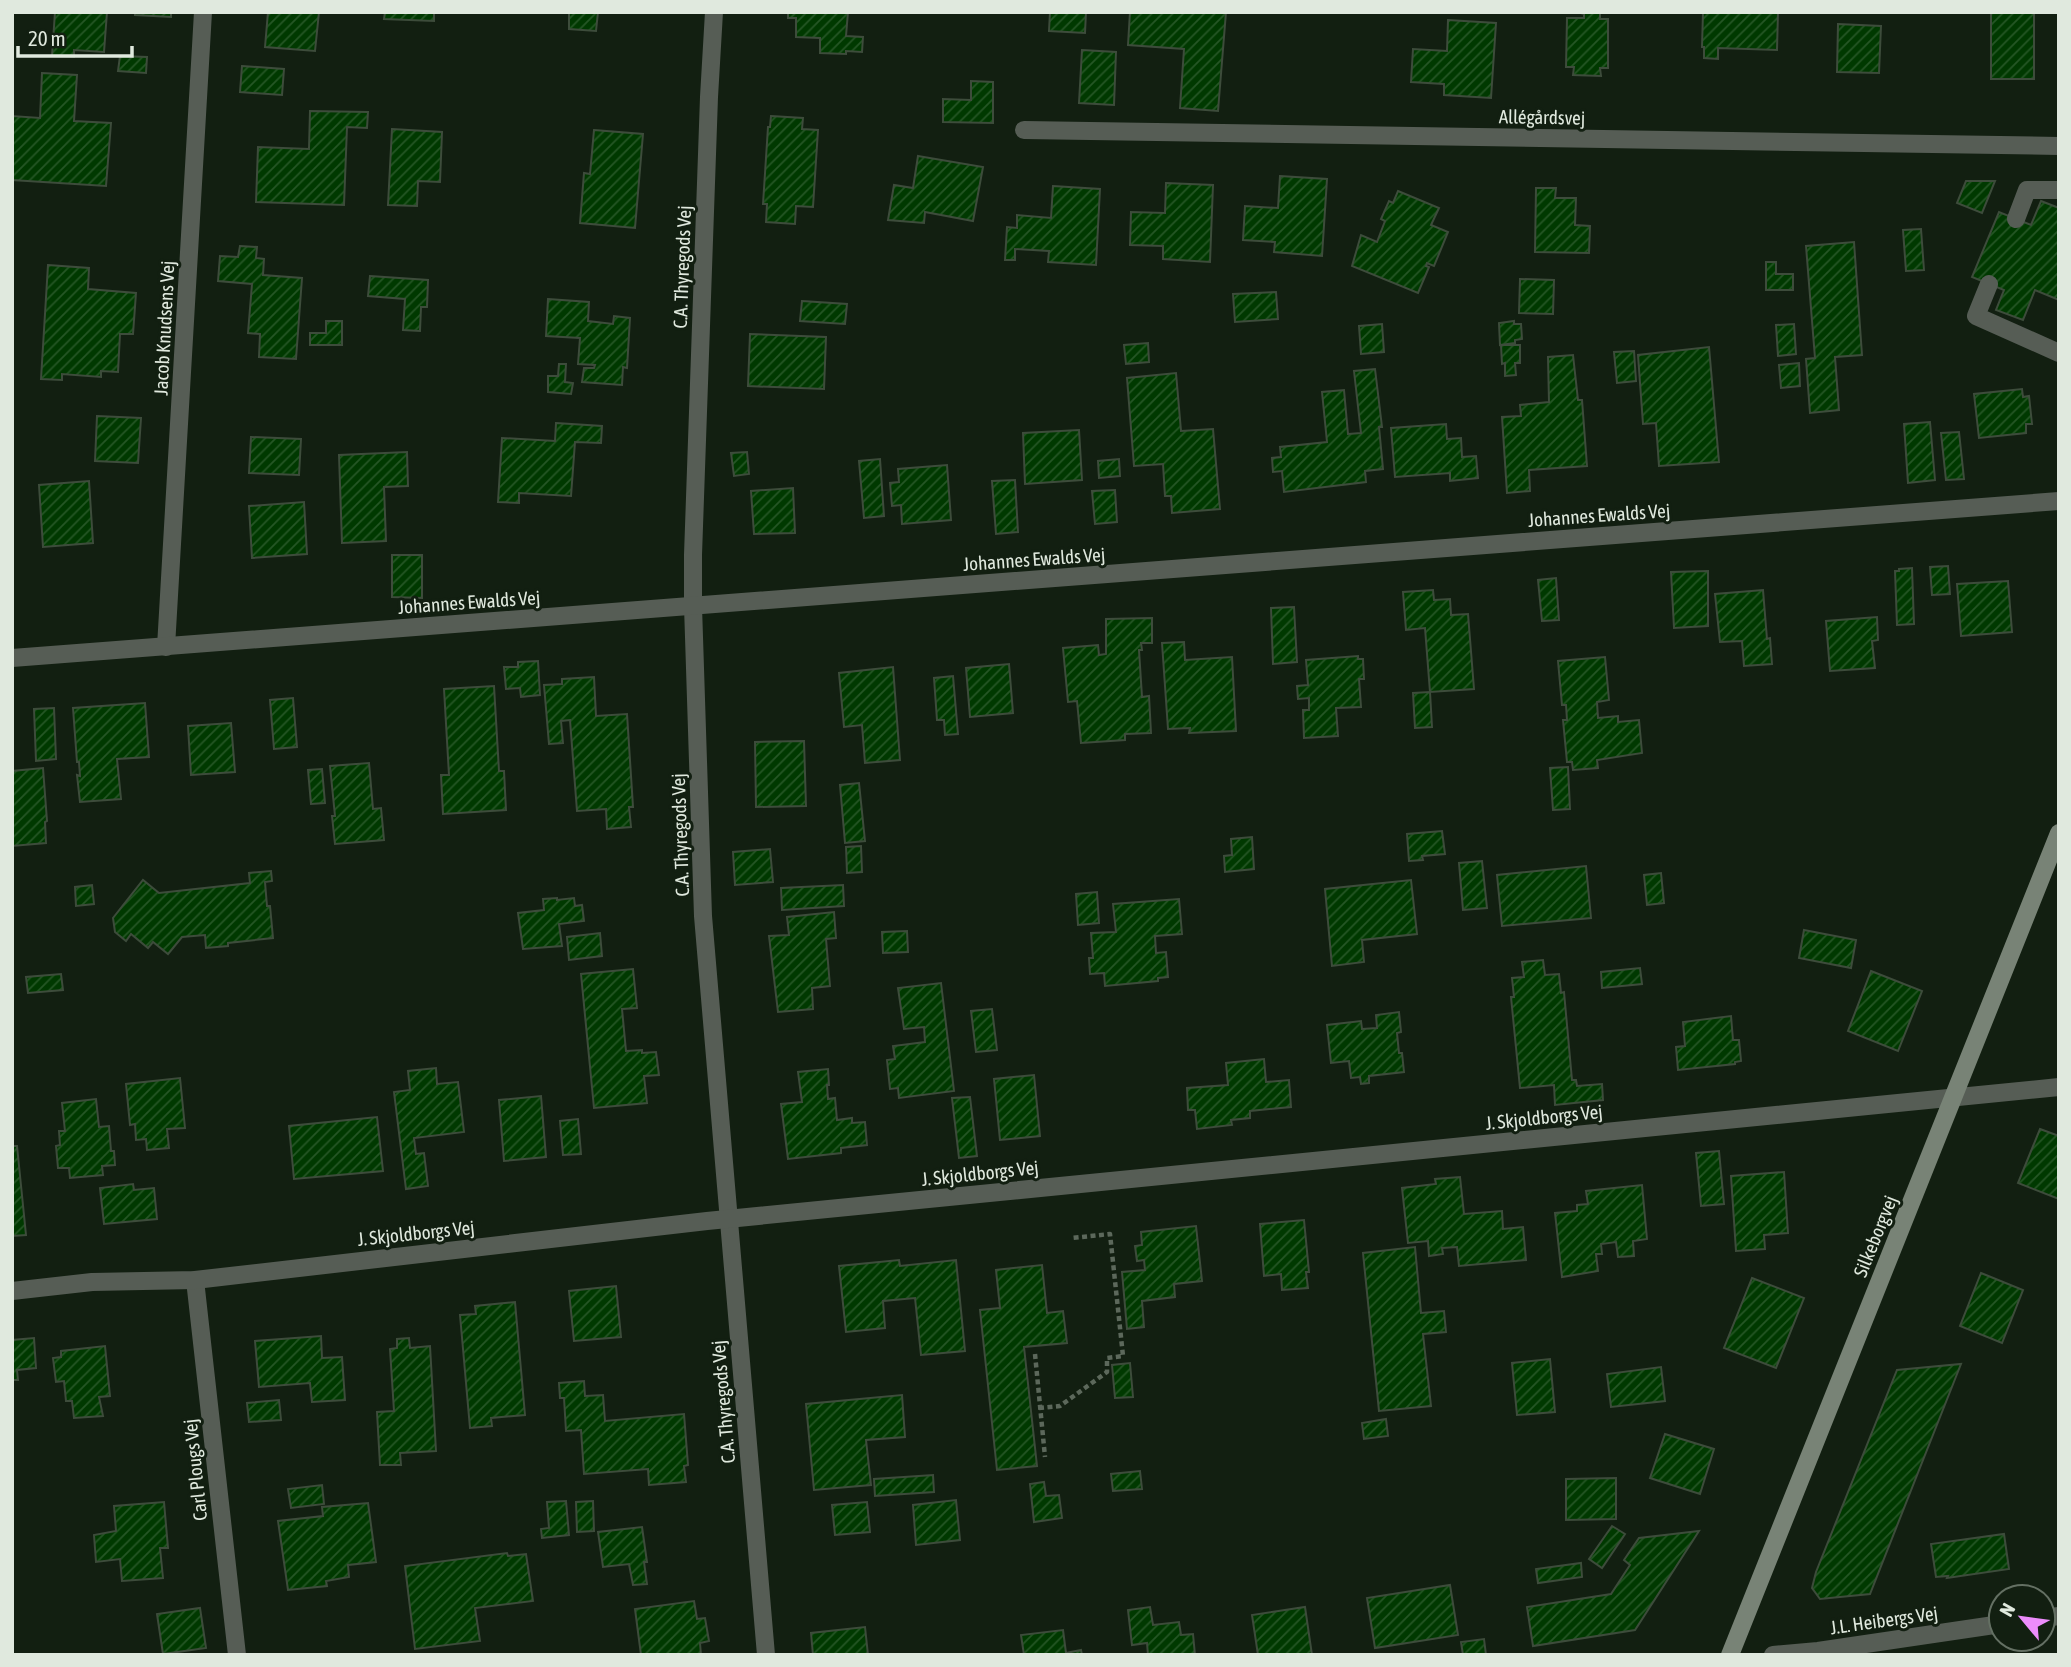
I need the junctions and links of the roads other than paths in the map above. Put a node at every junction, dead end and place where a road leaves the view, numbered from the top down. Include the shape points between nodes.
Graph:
1 (203, 12) edge
2 (714, 12) edge
3 (1024, 130) dead end
4 (2059, 146) edge
5 (2059, 190) edge
6 (2016, 219) dead end
7 (1989, 284) dead end
8 (2059, 353) edge
9 (2058, 498) edge
10 (693, 606) junction
11 (166, 647) junction
12 (12, 659) edge
13 (2059, 833) edge
14 (2059, 1087) edge
15 (1952, 1099) junction
16 (729, 1218) junction
17 (195, 1280) junction
18 (12, 1291) edge
19 (1987, 1626) edge
20 (237, 1655) edge
21 (766, 1655) edge
22 (1730, 1655) edge
23 (1773, 1655) edge

1 - 11 street, Jacob Knudsens Vej
2 - 10 street, C.A. Thyregods Vej
3 - 4 street, Allégårdsvej
5 - 6 street via 2027,190
7 - 8 street via 1976,316
9 - 10 street, Johannes Ewalds Vej
10 - 11 street, Johannes Ewalds Vej
10 - 16 street, C.A. Thyregods Vej via 704,916
11 - 12 street, Johannes Ewalds Vej
13 - 15 street, Silkeborgvej
14 - 15 street, J. Skjoldborgs Vej
15 - 16 street, J. Skjoldborgs Vej
15 - 22 street, Silkeborgvej
16 - 17 street, J. Skjoldborgs Vej
16 - 21 street, C.A. Thyregods Vej
17 - 18 street, J. Skjoldborgs Vej via 92,1282
17 - 20 street, Carl Plougs Vej
19 - 23 street, J.L. Heibergs Vej

